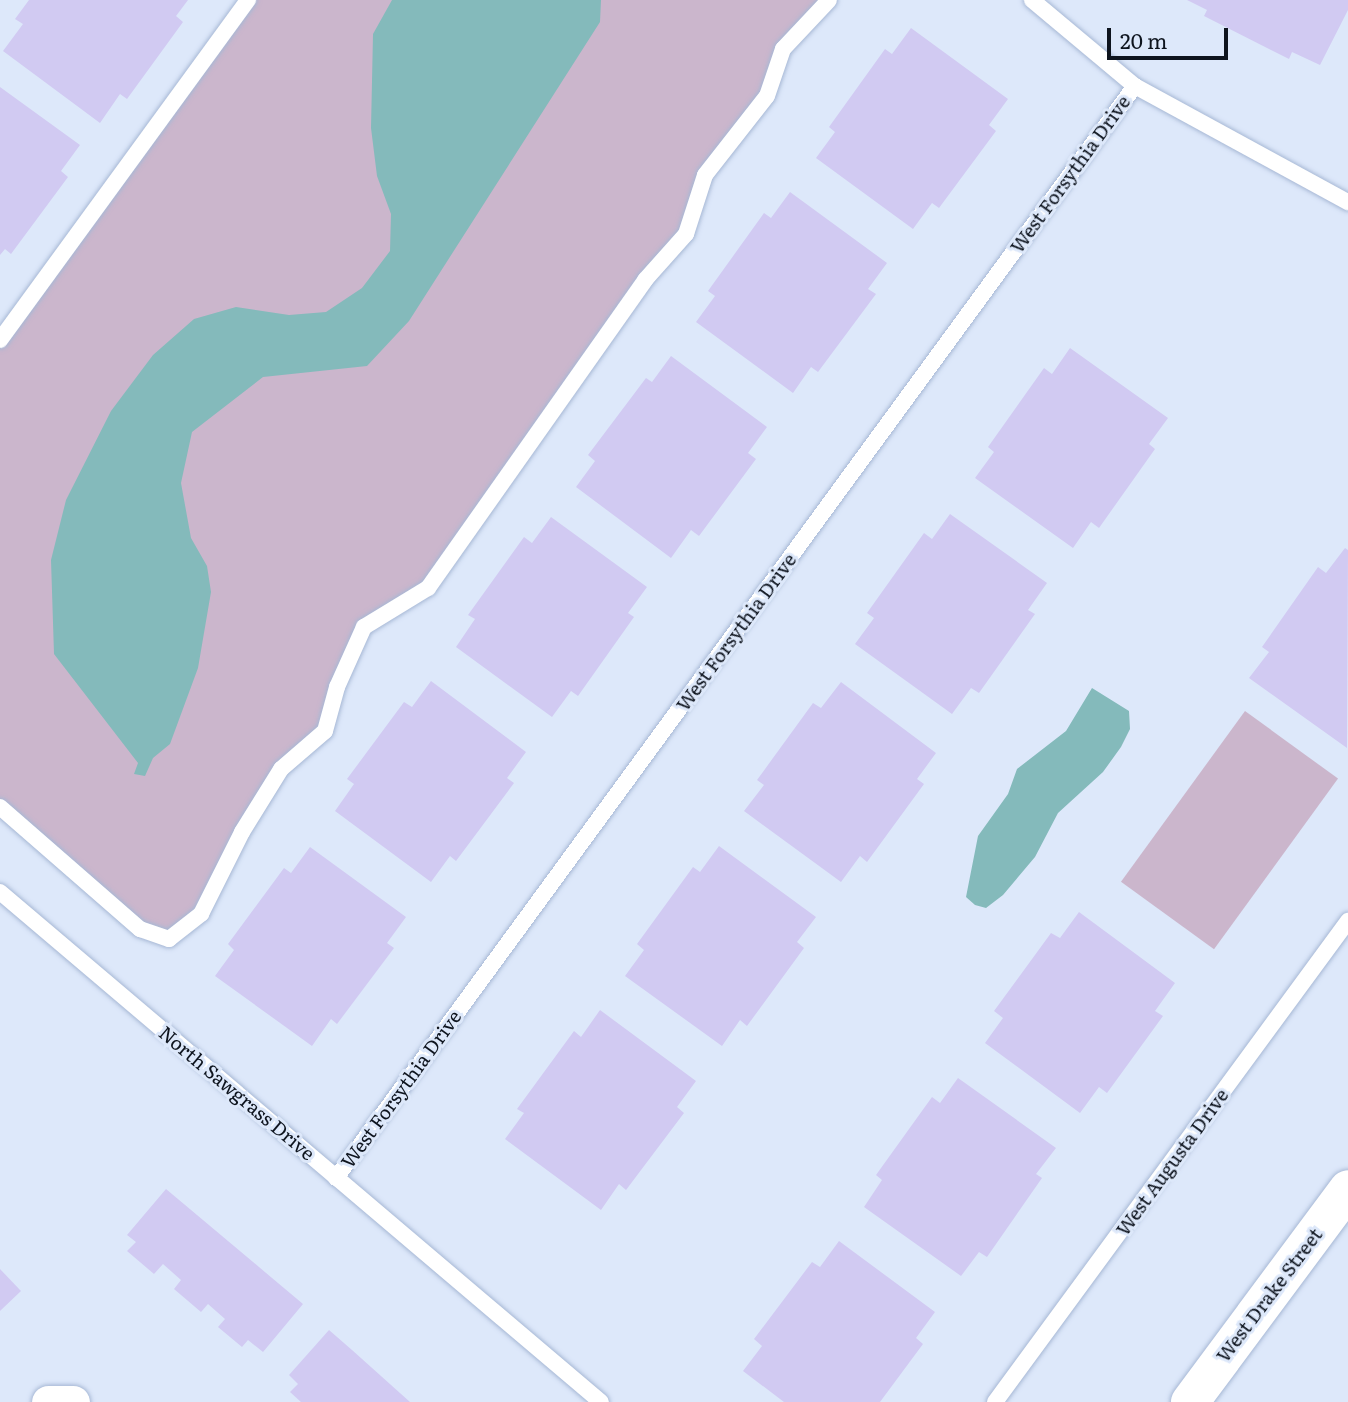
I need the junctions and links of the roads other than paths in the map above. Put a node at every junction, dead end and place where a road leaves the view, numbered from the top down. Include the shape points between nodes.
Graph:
1 (248, 0) edge
2 (829, 0) edge
3 (1031, 0) edge
4 (1135, 86) junction
5 (1348, 202) edge
6 (0, 340) edge
7 (0, 807) edge
8 (0, 892) edge
9 (1348, 921) edge
10 (336, 1178) junction
11 (1348, 1189) edge
12 (601, 1402) edge
13 (995, 1402) edge
14 (1189, 1402) edge

1 - 6 lane
2 - 7 lane via 783,49 767,96 705,176 686,234 645,280 428,588 364,627 337,687 325,731 281,769 242,832 201,914 169,939 140,929
3 - 4 lane
4 - 5 lane
4 - 10 lane, West Forsythia Drive
8 - 10 lane, North Sawgrass Drive
9 - 13 lane, West Augusta Drive
10 - 12 lane, North Sawgrass Drive
11 - 14 street, West Drake Street

